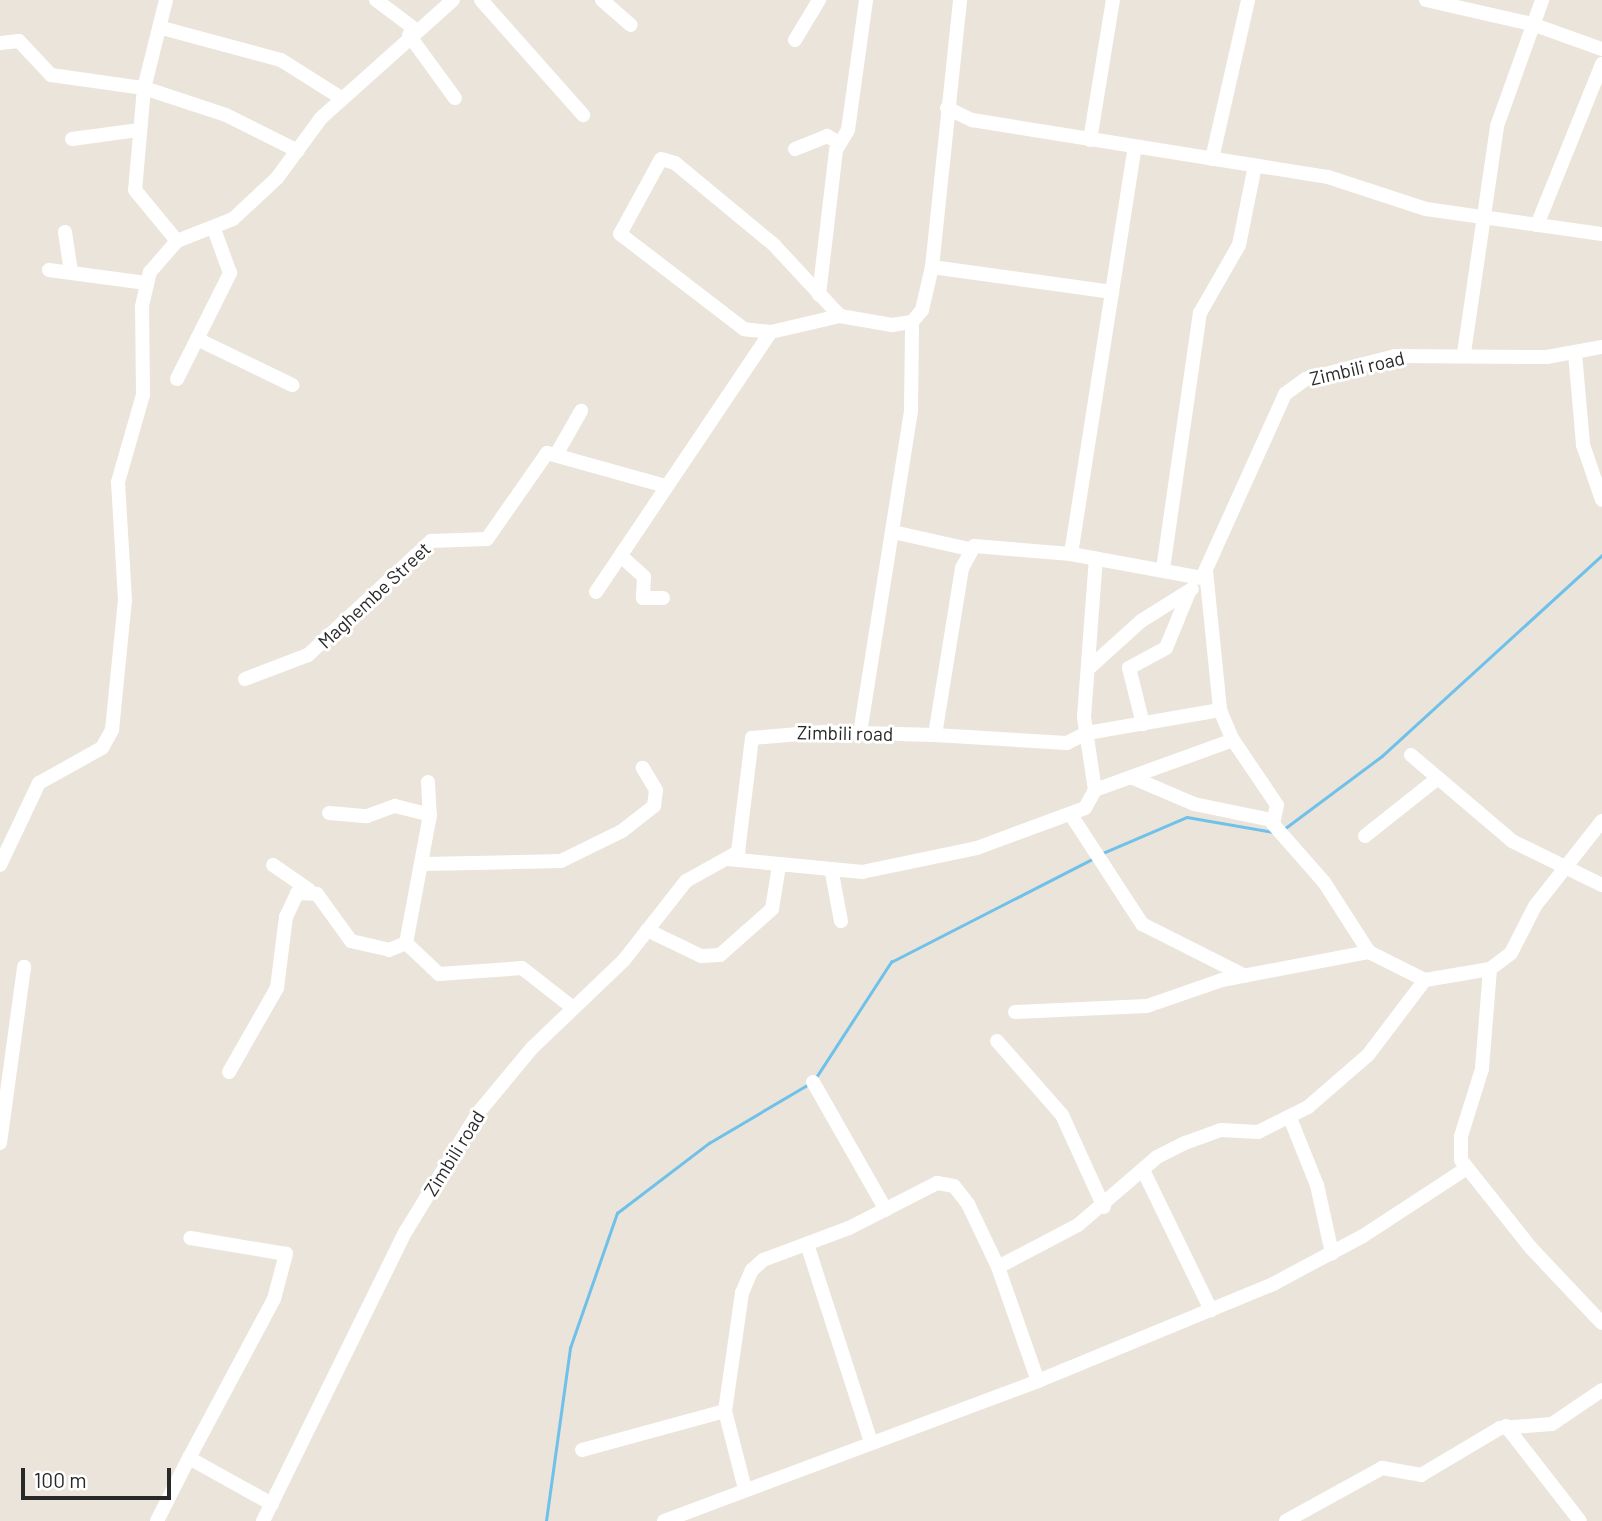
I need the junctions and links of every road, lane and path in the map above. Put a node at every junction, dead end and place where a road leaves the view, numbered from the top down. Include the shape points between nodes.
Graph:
1 (166, 0) edge
2 (376, 0) edge
3 (453, 0) edge
4 (481, 0) edge
5 (602, 0) edge
6 (819, 0) edge
7 (866, 0) edge
8 (960, 0) edge
9 (1112, 0) edge
10 (1248, 0) edge
11 (1426, 0) edge
12 (1542, 0) edge
13 (1532, 24) junction
14 (631, 25) dead end
15 (162, 28) dead end
16 (413, 32) junction
17 (795, 40) dead end
18 (0, 43) edge
19 (1602, 49) edge
20 (1602, 64) edge
21 (144, 88) junction
22 (341, 98) junction
23 (455, 98) dead end
24 (947, 108) junction
25 (583, 115) dead end
26 (139, 130) junction
27 (72, 139) dead end
28 (1090, 140) junction
29 (838, 142) junction
30 (1135, 147) junction
31 (795, 149) dead end
32 (298, 151) junction
33 (1212, 159) junction
34 (1255, 166) junction
35 (1481, 216) junction
36 (1537, 225) junction
37 (65, 232) dead end
38 (215, 232) junction
39 (1602, 234) edge
40 (177, 241) junction
41 (932, 267) junction
42 (49, 270) dead end
43 (71, 272) junction
44 (146, 283) junction
45 (1112, 292) junction
46 (819, 295) junction
47 (840, 316) junction
48 (912, 322) junction
49 (771, 332) junction
50 (197, 339) junction
51 (1602, 347) edge
52 (1464, 353) junction
53 (1575, 353) junction
54 (177, 379) dead end
55 (292, 385) dead end
56 (581, 411) dead end
57 (556, 455) junction
58 (665, 486) junction
59 (1602, 500) edge
60 (893, 532) junction
61 (969, 549) junction
62 (1071, 554) junction
63 (621, 556) junction
64 (1096, 558) junction
65 (1163, 569) junction
66 (1202, 575) junction
67 (596, 592) dead end
68 (1189, 592) junction
69 (663, 598) dead end
70 (1089, 668) junction
71 (245, 679) dead end
72 (1220, 709) junction
73 (1143, 724) junction
74 (860, 733) junction
75 (1087, 733) junction
76 (934, 735) junction
77 (1233, 740) junction
78 (1410, 755) dead end
79 (643, 768) dead end
80 (1131, 777) junction
81 (1437, 779) junction
82 (428, 782) dead end
83 (1095, 790) junction
84 (329, 813) dead end
85 (430, 815) junction
86 (1071, 815) junction
87 (1271, 820) junction
88 (1602, 821) edge
89 (1365, 836) dead end
90 (727, 859) junction
91 (424, 863) junction
92 (0, 865) edge
93 (273, 865) dead end
94 (779, 866) junction
95 (1565, 871) junction
96 (832, 873) junction
97 (1602, 885) edge
98 (309, 890) junction
99 (841, 922) dead end
100 (647, 930) junction
101 (406, 943) junction
102 (1369, 952) junction
103 (24, 967) dead end
104 (1490, 969) junction
105 (1245, 976) junction
106 (1425, 979) junction
107 (573, 1008) junction
108 (1015, 1012) dead end
109 (997, 1041) dead end
110 (229, 1072) dead end
111 (813, 1082) dead end
112 (1290, 1118) junction
113 (0, 1143) edge
114 (1468, 1168) junction
115 (1143, 1170) junction
116 (1104, 1207) junction
117 (886, 1210) junction
118 (190, 1238) dead end
119 (807, 1244) junction
120 (1332, 1253) junction
121 (998, 1267) junction
122 (1211, 1310) junction
123 (1602, 1323) edge
124 (1038, 1381) junction
125 (1602, 1391) edge
126 (726, 1411) junction
127 (1506, 1426) junction
128 (871, 1442) junction
129 (582, 1450) dead end
130 (189, 1458) junction
131 (745, 1489) junction
132 (272, 1504) junction
133 (1292, 1520) edge
134 (158, 1521) edge
135 (263, 1521) edge
136 (664, 1521) edge
137 (1580, 1521) edge

1 - 21 street
2 - 16 street
3 - 16 street
4 - 25 street
5 - 14 street
6 - 17 street
7 - 29 street via 848,130
8 - 24 street
9 - 28 street
10 - 33 street
11 - 13 street
12 - 13 street
13 - 19 street
13 - 35 street via 1500,114
15 - 22 street via 281,60
16 - 22 street
16 - 23 street
18 - 21 street via 19,41 51,75
20 - 36 street
21 - 26 street
21 - 32 street via 226,115
22 - 32 street
24 - 28 street via 971,120
24 - 41 street
26 - 27 street
26 - 40 street via 135,190
28 - 30 street
29 - 31 street via 827,136
29 - 46 street
30 - 33 street
30 - 45 street
32 - 38 street via 257,197
33 - 34 street
34 - 35 street via 1328,177 1383,198
34 - 65 street via 1239,245 1200,313
35 - 36 street
35 - 52 street
36 - 39 street
37 - 43 street
38 - 40 street
38 - 50 street via 230,273
40 - 44 street
41 - 45 street
41 - 48 street via 922,310
42 - 43 street
43 - 44 street
44 - 92 street via 145,385 116,501 125,600 112,730 102,748 39,783
45 - 62 street
46 - 47 street
46 - 49 street via 774,245 675,163 661,159 620,234 744,329
47 - 48 street
47 - 49 street
48 - 60 street via 911,410
49 - 58 street
50 - 54 street
50 - 55 street
51 - 53 street, Zimbili road
52 - 53 street, Zimbili road
52 - 66 street, Zimbili road via 1395,356 1291,386
53 - 59 street via 1583,445
56 - 57 street
57 - 58 street
57 - 71 street, Maghembe Street via 539,457 487,539 430,541 308,654
58 - 63 street
60 - 61 street
60 - 74 street
61 - 62 street via 981,543
61 - 76 street
62 - 64 street
63 - 67 street
63 - 69 street via 644,577 643,598
64 - 65 street
64 - 70 street
65 - 66 street
66 - 68 street, Zimbili road
66 - 72 street
68 - 70 street via 1141,621
68 - 73 street via 1166,648 1129,668
70 - 75 street
72 - 73 street, Zimbili road
72 - 77 street
73 - 75 street, Zimbili road
74 - 76 street, Zimbili road
74 - 90 street, Zimbili road via 752,738 742,843
75 - 76 street, Zimbili road via 1067,743
75 - 83 street
77 - 80 street
77 - 87 street via 1277,805
78 - 81 street
79 - 91 street via 656,790 654,806 622,831 561,861
80 - 83 street
80 - 87 street via 1194,804
81 - 89 street
81 - 95 street via 1502,834
82 - 85 street
83 - 86 street
84 - 85 street via 367,816 395,806
85 - 91 street
86 - 96 street via 941,857
86 - 105 street via 1142,924
87 - 102 street via 1324,882
88 - 95 street
90 - 94 street
90 - 100 street, Zimbili road via 686,881
91 - 101 street via 406,921
93 - 98 street
94 - 96 street
94 - 100 street via 772,909 720,954 701,956
95 - 97 street
95 - 104 street via 1535,905 1511,953
96 - 99 street
98 - 101 street via 351,941 389,950
98 - 110 street via 290,899 276,989
100 - 107 street, Zimbili road
101 - 107 street via 439,974 522,968
102 - 105 street
102 - 106 street
103 - 113 street
104 - 106 street
104 - 114 street via 1482,1069 1461,1136
105 - 108 street via 1147,1006
106 - 112 street via 1360,1064
107 - 132 street, Zimbili road via 510,1073 456,1144
109 - 116 street via 1062,1115
111 - 117 street
112 - 115 street via 1258,1132 1221,1130
112 - 120 street via 1317,1185
114 - 120 street
114 - 123 street
115 - 116 street
115 - 122 street
116 - 121 street via 1048,1244
117 - 119 street
117 - 121 street via 937,1183 954,1186
118 - 130 street via 286,1254 275,1299
119 - 126 street via 752,1270 742,1293
119 - 128 street
120 - 122 street
121 - 124 street
122 - 124 street
124 - 128 street
125 - 127 street via 1552,1424
126 - 129 street
126 - 131 street
127 - 133 street via 1421,1475 1382,1468
127 - 137 street
128 - 131 street
130 - 132 street
130 - 134 street
131 - 136 street
132 - 135 street, Zimbili road

